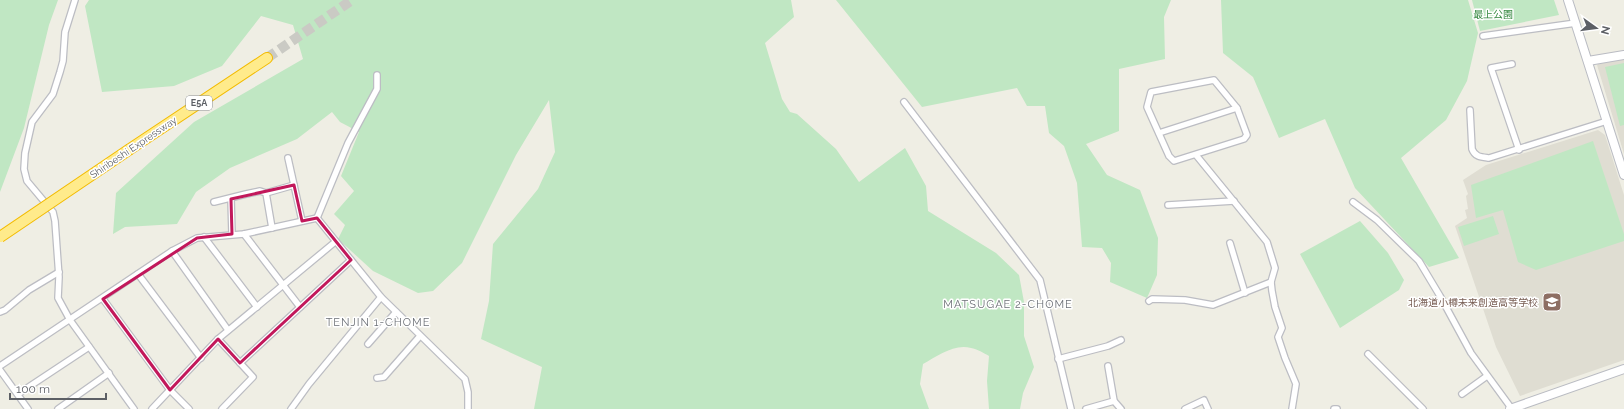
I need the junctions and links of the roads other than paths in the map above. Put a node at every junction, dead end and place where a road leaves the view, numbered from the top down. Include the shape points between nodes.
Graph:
1 (75, 0) edge
2 (1568, 0) edge
3 (1576, 23) junction
4 (1483, 36) dead end
5 (265, 55) tunnel mouth
6 (1624, 55) edge
7 (1588, 60) junction
8 (1512, 64) dead end
9 (377, 75) dead end
10 (904, 102) dead end
11 (1237, 108) junction
12 (1470, 110) dead end
13 (1607, 121) junction
14 (1159, 133) junction
15 (129, 147) junction
16 (1519, 150) junction
17 (1196, 155) junction
18 (288, 158) dead end
19 (1624, 175) edge
20 (294, 185) junction
21 (266, 193) junction
22 (231, 199) junction
23 (1234, 201) junction
24 (214, 202) dead end
25 (1353, 202) dead end
26 (1168, 205) dead end
27 (317, 218) junction
28 (302, 221) junction
29 (272, 228) junction
30 (0, 232) edge
31 (232, 234) junction
32 (244, 234) junction
33 (204, 236) junction
34 (0, 237) edge
35 (335, 242) junction
36 (1230, 243) dead end
37 (172, 251) junction
38 (351, 260) junction
39 (59, 272) junction
40 (138, 274) junction
41 (1271, 282) junction
42 (283, 285) junction
43 (1245, 293) junction
44 (381, 297) junction
45 (102, 299) junction
46 (1149, 301) dead end
47 (256, 307) junction
48 (300, 307) junction
49 (0, 312) edge
50 (396, 312) junction
51 (70, 320) junction
52 (228, 330) junction
53 (420, 336) junction
54 (218, 339) junction
55 (1121, 340) dead end
56 (368, 344) dead end
57 (89, 347) junction
58 (1368, 354) dead end
59 (201, 358) junction
60 (1058, 358) junction
61 (240, 363) junction
62 (0, 366) edge
63 (1108, 366) dead end
64 (1624, 369) edge
65 (0, 370) edge
66 (109, 373) junction
67 (1487, 376) junction
68 (377, 378) dead end
69 (170, 390) junction
70 (18, 394) junction
71 (1462, 394) dead end
72 (1114, 401) junction
73 (28, 409) edge
74 (58, 409) edge
75 (134, 409) edge
76 (152, 409) edge
77 (189, 409) edge
78 (222, 409) edge
79 (291, 409) edge
80 (468, 409) edge
81 (1071, 409) edge
82 (1086, 409) edge
83 (1121, 409) edge
84 (1185, 409) edge
85 (1208, 409) edge
86 (1292, 409) edge
87 (1423, 409) edge
88 (1512, 409) edge

1 - 39 street via 65,32 60,72 53,94 32,122 24,169 26,181 53,212
2 - 3 street
3 - 4 street
3 - 7 street
5 - 15 highway, Shiribeshi Expressway / E5A
6 - 7 street
7 - 13 street
8 - 16 street via 1491,68
9 - 27 street via 377,89 348,143
10 - 60 street via 1040,280
11 - 14 street
11 - 14 street via 1214,80 1152,92 1147,107
11 - 17 street via 1247,135
12 - 16 street via 1474,154 1489,158
13 - 16 street
13 - 19 street
14 - 17 street via 1169,156 1174,161
15 - 30 highway, Shiribeshi Expressway / E5A
15 - 34 highway, Shiribeshi Expressway / E5A, bridge
17 - 23 street
18 - 20 street
20 - 21 street
20 - 28 street
21 - 22 street via 253,192
21 - 29 street
22 - 24 street
22 - 31 street
23 - 26 street
23 - 41 street via 1267,242 1274,268
25 - 67 street via 1377,220 1418,261
27 - 28 street
27 - 35 street
28 - 29 street
29 - 32 street
31 - 32 street
31 - 33 street
32 - 42 street
33 - 37 street
33 - 47 street
35 - 38 street
35 - 42 street
36 - 43 street
37 - 40 street
37 - 52 street
38 - 44 street
38 - 48 street
39 - 49 street
39 - 51 street via 58,298
40 - 45 street
40 - 59 street
41 - 43 street
41 - 86 street via 1282,328 1278,337 1296,384
42 - 47 street
42 - 48 street
43 - 46 street via 1213,305 1185,300
44 - 50 street
44 - 79 street
45 - 51 street
45 - 69 street
47 - 52 street
48 - 61 street
50 - 53 street
50 - 56 street
51 - 57 street
51 - 62 street
52 - 54 street
53 - 68 street via 384,377
53 - 80 street via 465,379
54 - 59 street
54 - 61 street
55 - 60 street via 1108,346
57 - 66 street
57 - 70 street
58 - 87 street
59 - 69 street
60 - 81 street
61 - 78 street via 253,377
63 - 72 street
64 - 88 street
65 - 70 street
66 - 74 street
66 - 75 street
67 - 71 street
67 - 88 street
69 - 76 street
69 - 77 street
70 - 73 street
72 - 82 street
72 - 83 street
84 - 85 street via 1204,400

